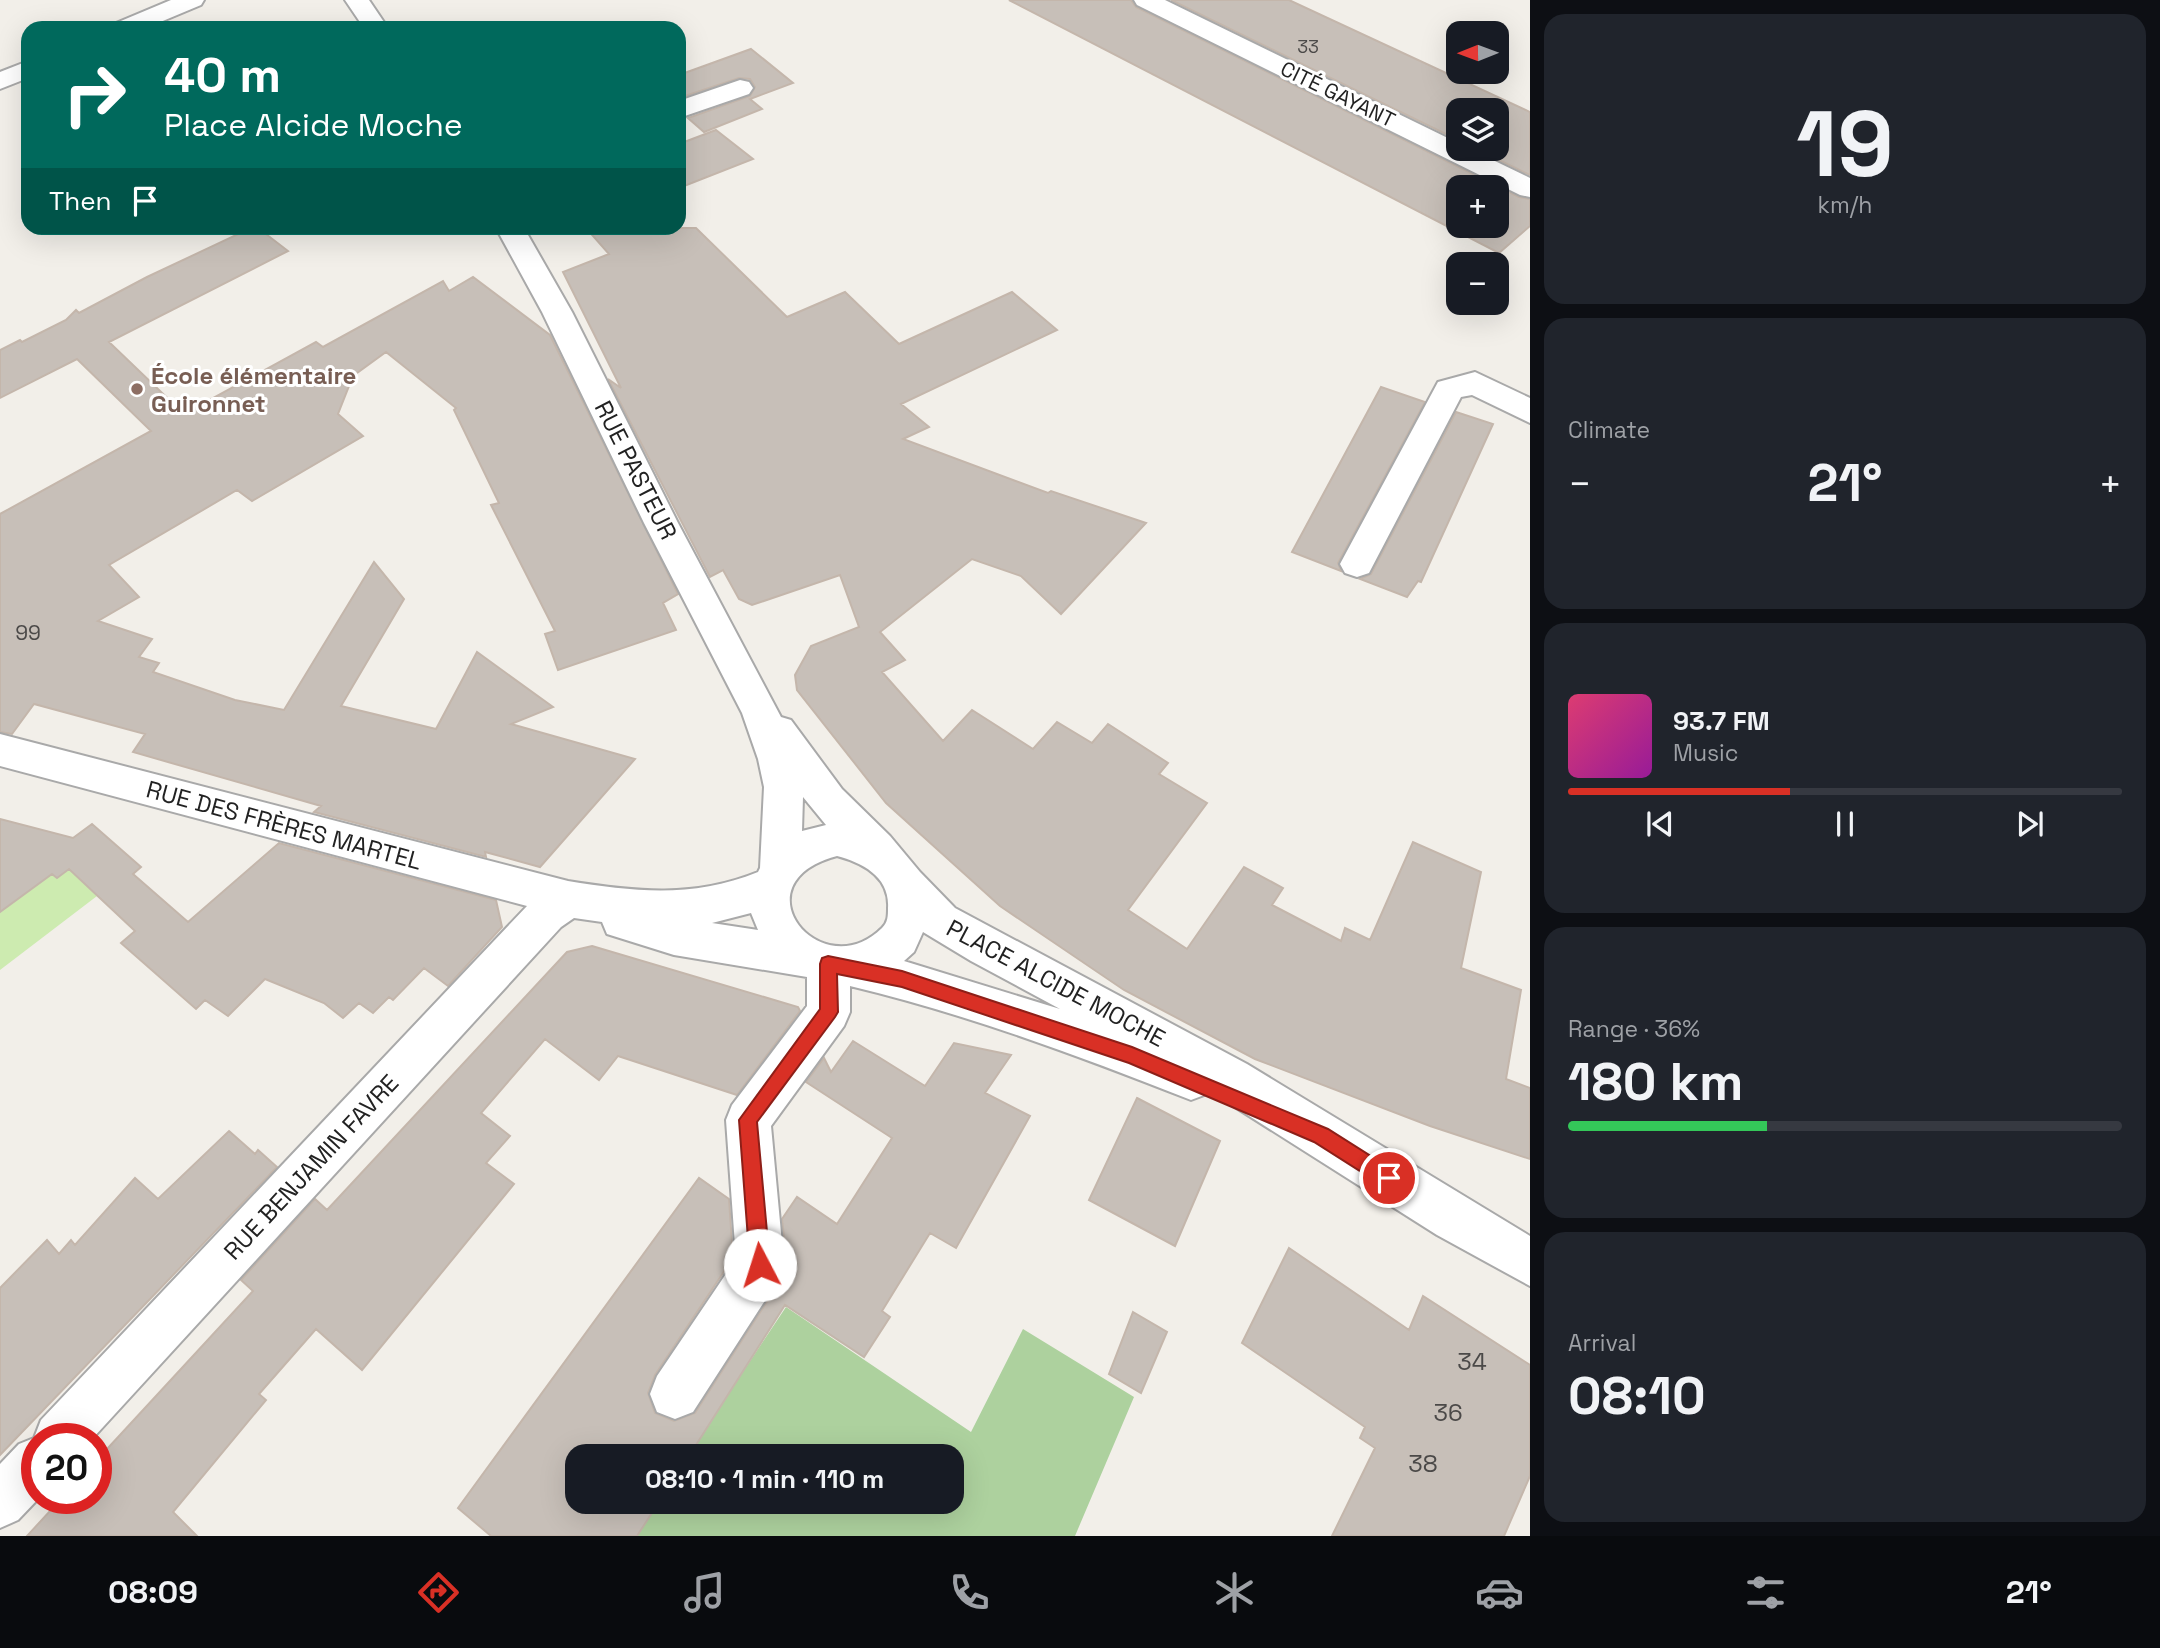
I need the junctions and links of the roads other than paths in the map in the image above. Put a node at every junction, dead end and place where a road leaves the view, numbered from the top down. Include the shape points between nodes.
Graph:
1 (192, 0) edge
2 (357, 0) edge
3 (1146, 0) edge
4 (142, 21) edge
5 (371, 21) edge
6 (21, 72) edge
7 (0, 81) edge
8 (740, 88) dead end
9 (686, 107) edge
10 (1530, 189) edge
11 (514, 235) edge
12 (1530, 412) edge
13 (1357, 564) dead end
14 (761, 713) junction
15 (0, 750) edge
16 (880, 852) junction
17 (774, 875) junction
18 (906, 885) junction
19 (568, 900) junction
20 (825, 962) junction
21 (1321, 1135) junction
22 (1530, 1262) edge
23 (675, 1394) dead end
24 (73, 1423) edge
25 (21, 1479) edge
26 (0, 1502) edge

1 - 4 street
2 - 5 street
3 - 10 street, CITÉ GAYANT
6 - 7 street
8 - 9 street
11 - 14 street, RUE PASTEUR
12 - 13 street via 1475,383 1449,390
14 - 16 street, RUE PASTEUR via 828,801
14 - 17 street, RUE PASTEUR via 783,787
15 - 19 street, RUE DES FRÈRES MARTEL
16 - 17 street via 849,840 826,840 804,846
16 - 18 street via 897,867
17 - 19 street, RUE DES FRÈRES MARTEL via 751,896 708,906 661,909
17 - 20 street via 768,905 774,925 787,943
18 - 20 street via 909,916 900,935 875,957
18 - 21 street, PLACE ALCIDE MOCHE via 951,928 1167,1042
19 - 20 street, RUE DES FRÈRES MARTEL via 657,932
19 - 24 street, RUE BENJAMIN FAVRE via 546,914
20 - 21 street, PLACE ALCIDE MOCHE via 902,979 1080,1037
20 - 23 street via 829,1012 748,1120 760,1265
21 - 22 street, PLACE ALCIDE MOCHE
25 - 26 street

